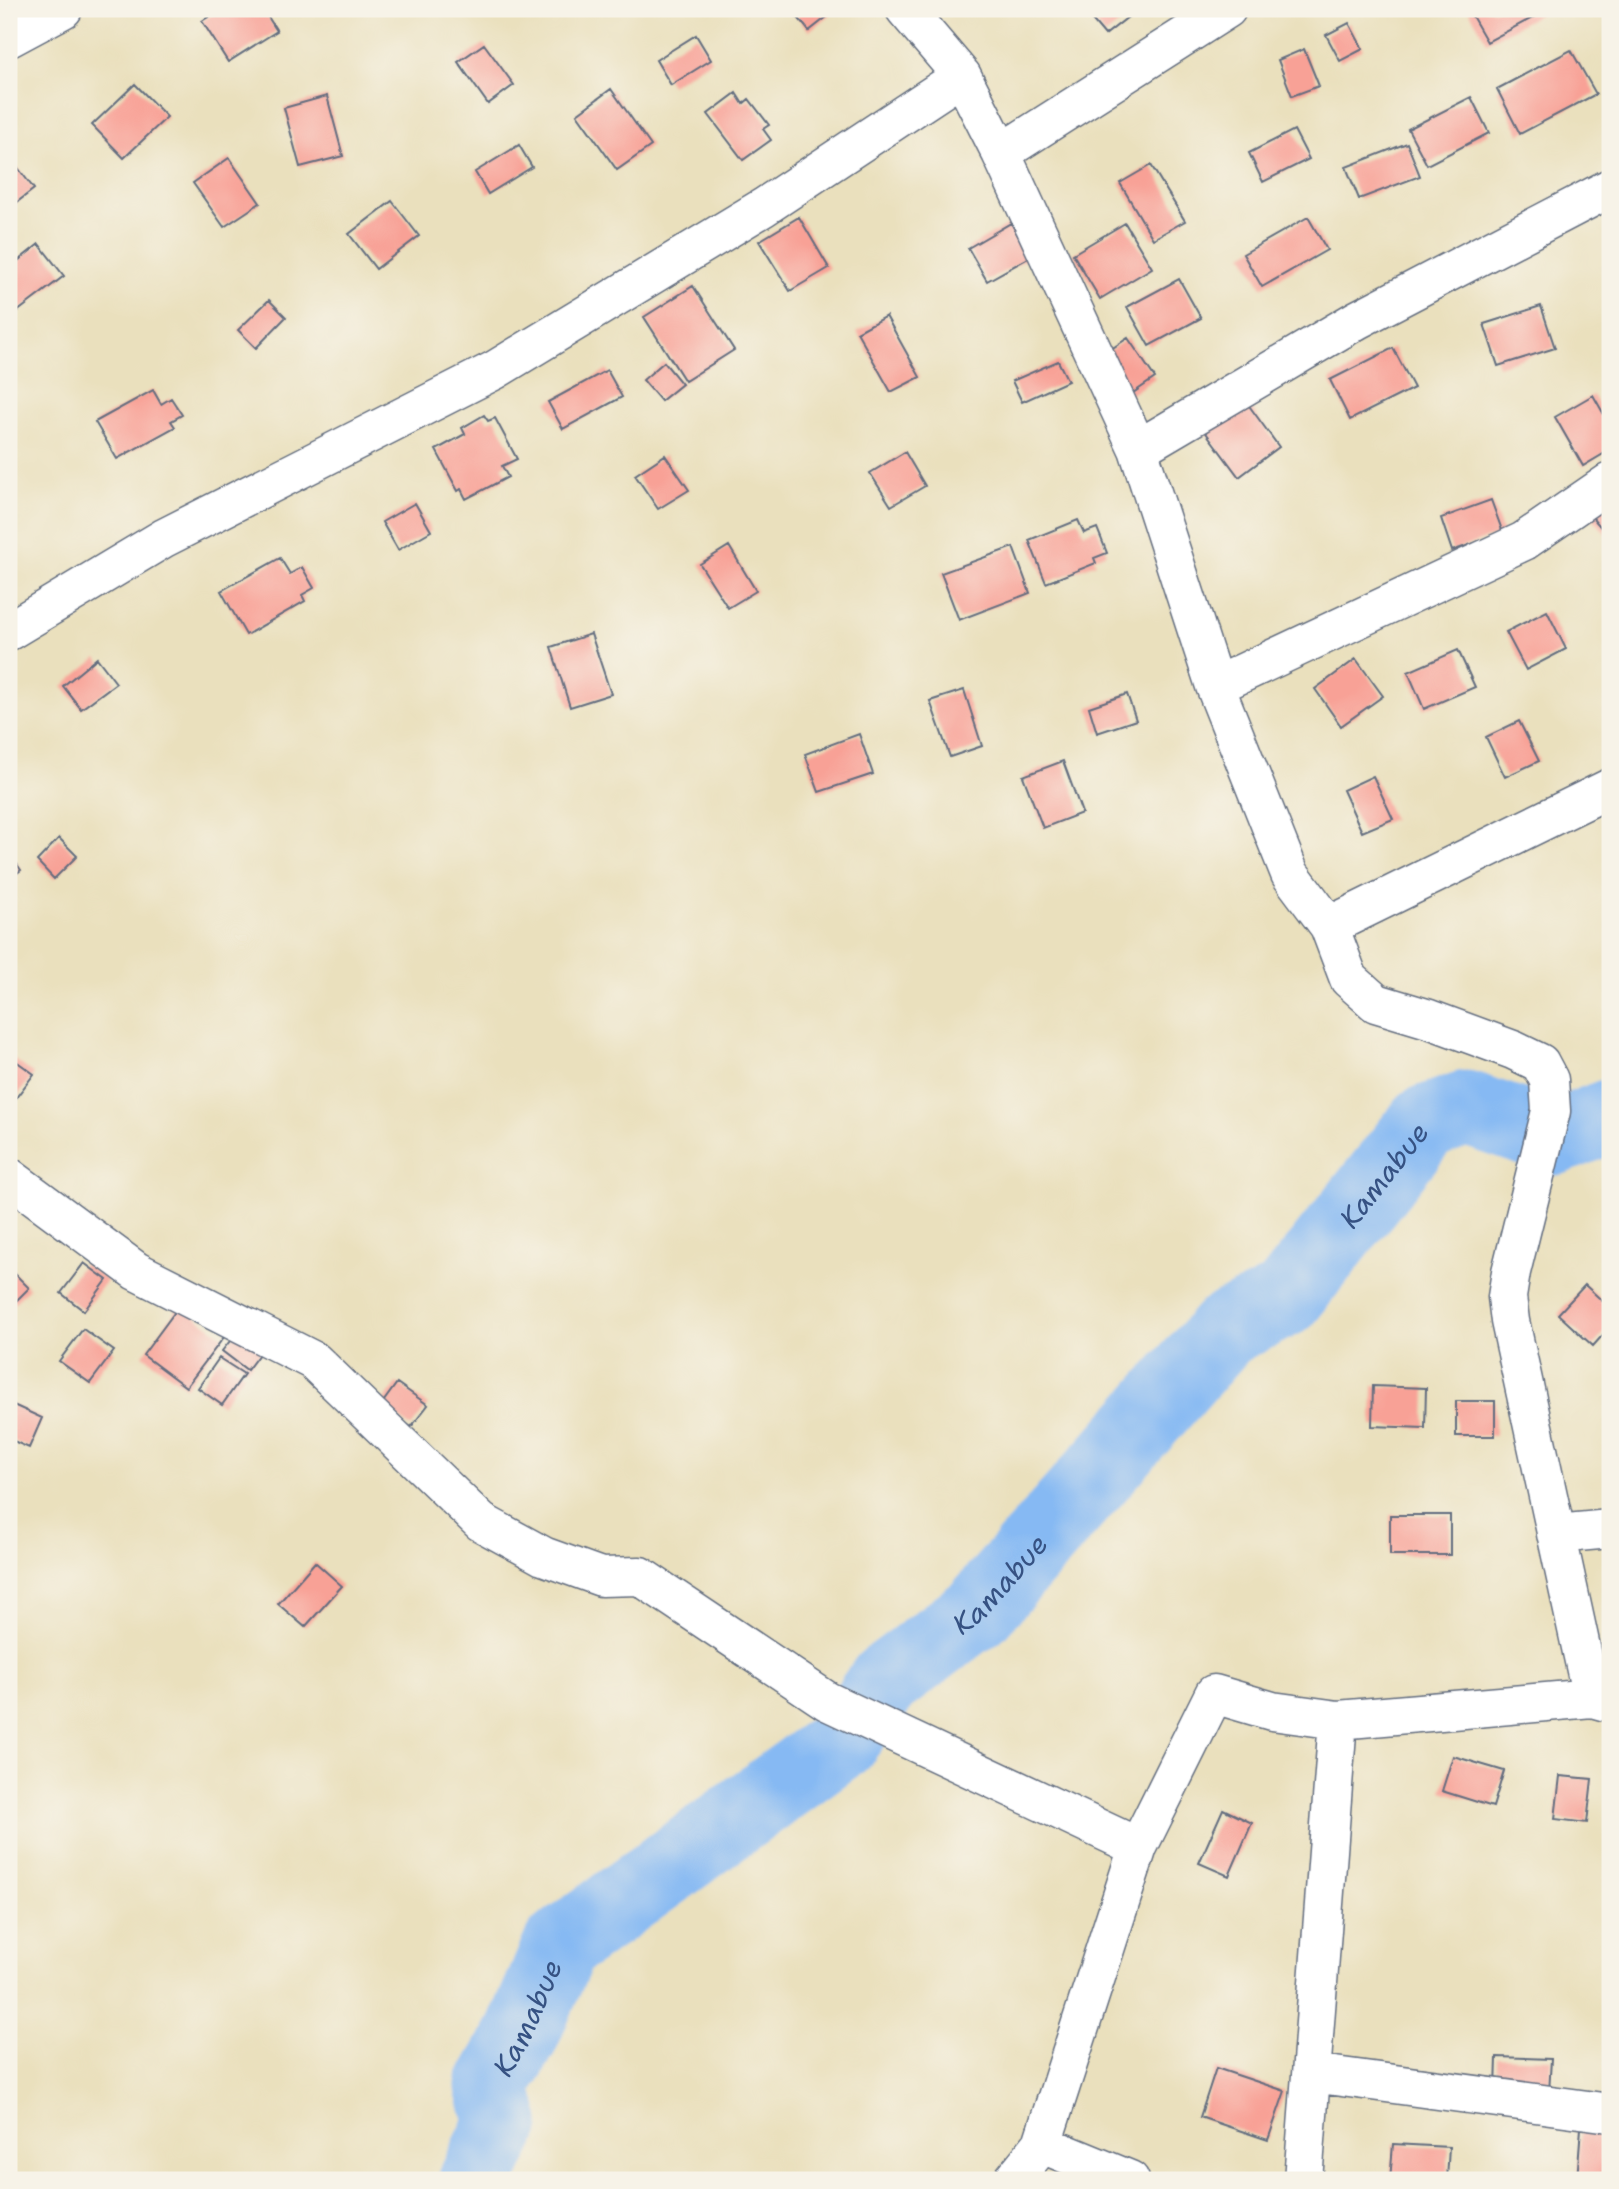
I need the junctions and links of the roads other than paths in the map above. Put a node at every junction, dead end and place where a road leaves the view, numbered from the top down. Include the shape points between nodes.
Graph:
1 (63, 9) edge
2 (905, 9) edge
3 (1227, 9) edge
4 (9, 38) edge
5 (961, 76) junction
6 (1001, 153) junction
7 (1610, 188) edge
8 (1138, 449) junction
9 (1610, 482) edge
10 (9, 631) edge
11 (1215, 686) junction
12 (1610, 788) edge
13 (1329, 926) junction
14 (9, 1177) edge
15 (1610, 1529) edge
16 (1556, 1534) junction
17 (1601, 1700) edge
18 (1338, 1720) junction
19 (1138, 1847) junction
20 (1312, 2073) junction
21 (1610, 2113) edge
22 (1042, 2144) junction
23 (1013, 2180) edge
24 (1130, 2180) edge
25 (1303, 2180) edge

1 - 4 street
2 - 5 street
3 - 6 street
5 - 6 street
5 - 10 street via 764,207 495,370 164,538
6 - 8 street
7 - 8 street via 1357,320
8 - 11 street
9 - 11 street via 1524,541
11 - 13 street via 1290,874
12 - 13 street
13 - 16 street via 1349,979 1376,1003 1513,1050 1540,1063 1549,1080 1551,1111 1507,1297
14 - 19 street via 136,1271 314,1361 481,1522 543,1556 601,1577 640,1576 827,1701
15 - 16 street
16 - 17 street
17 - 18 street
18 - 19 street via 1272,1711 1214,1694
18 - 20 street
19 - 22 street
20 - 21 street
20 - 25 street
22 - 23 street
22 - 24 street

